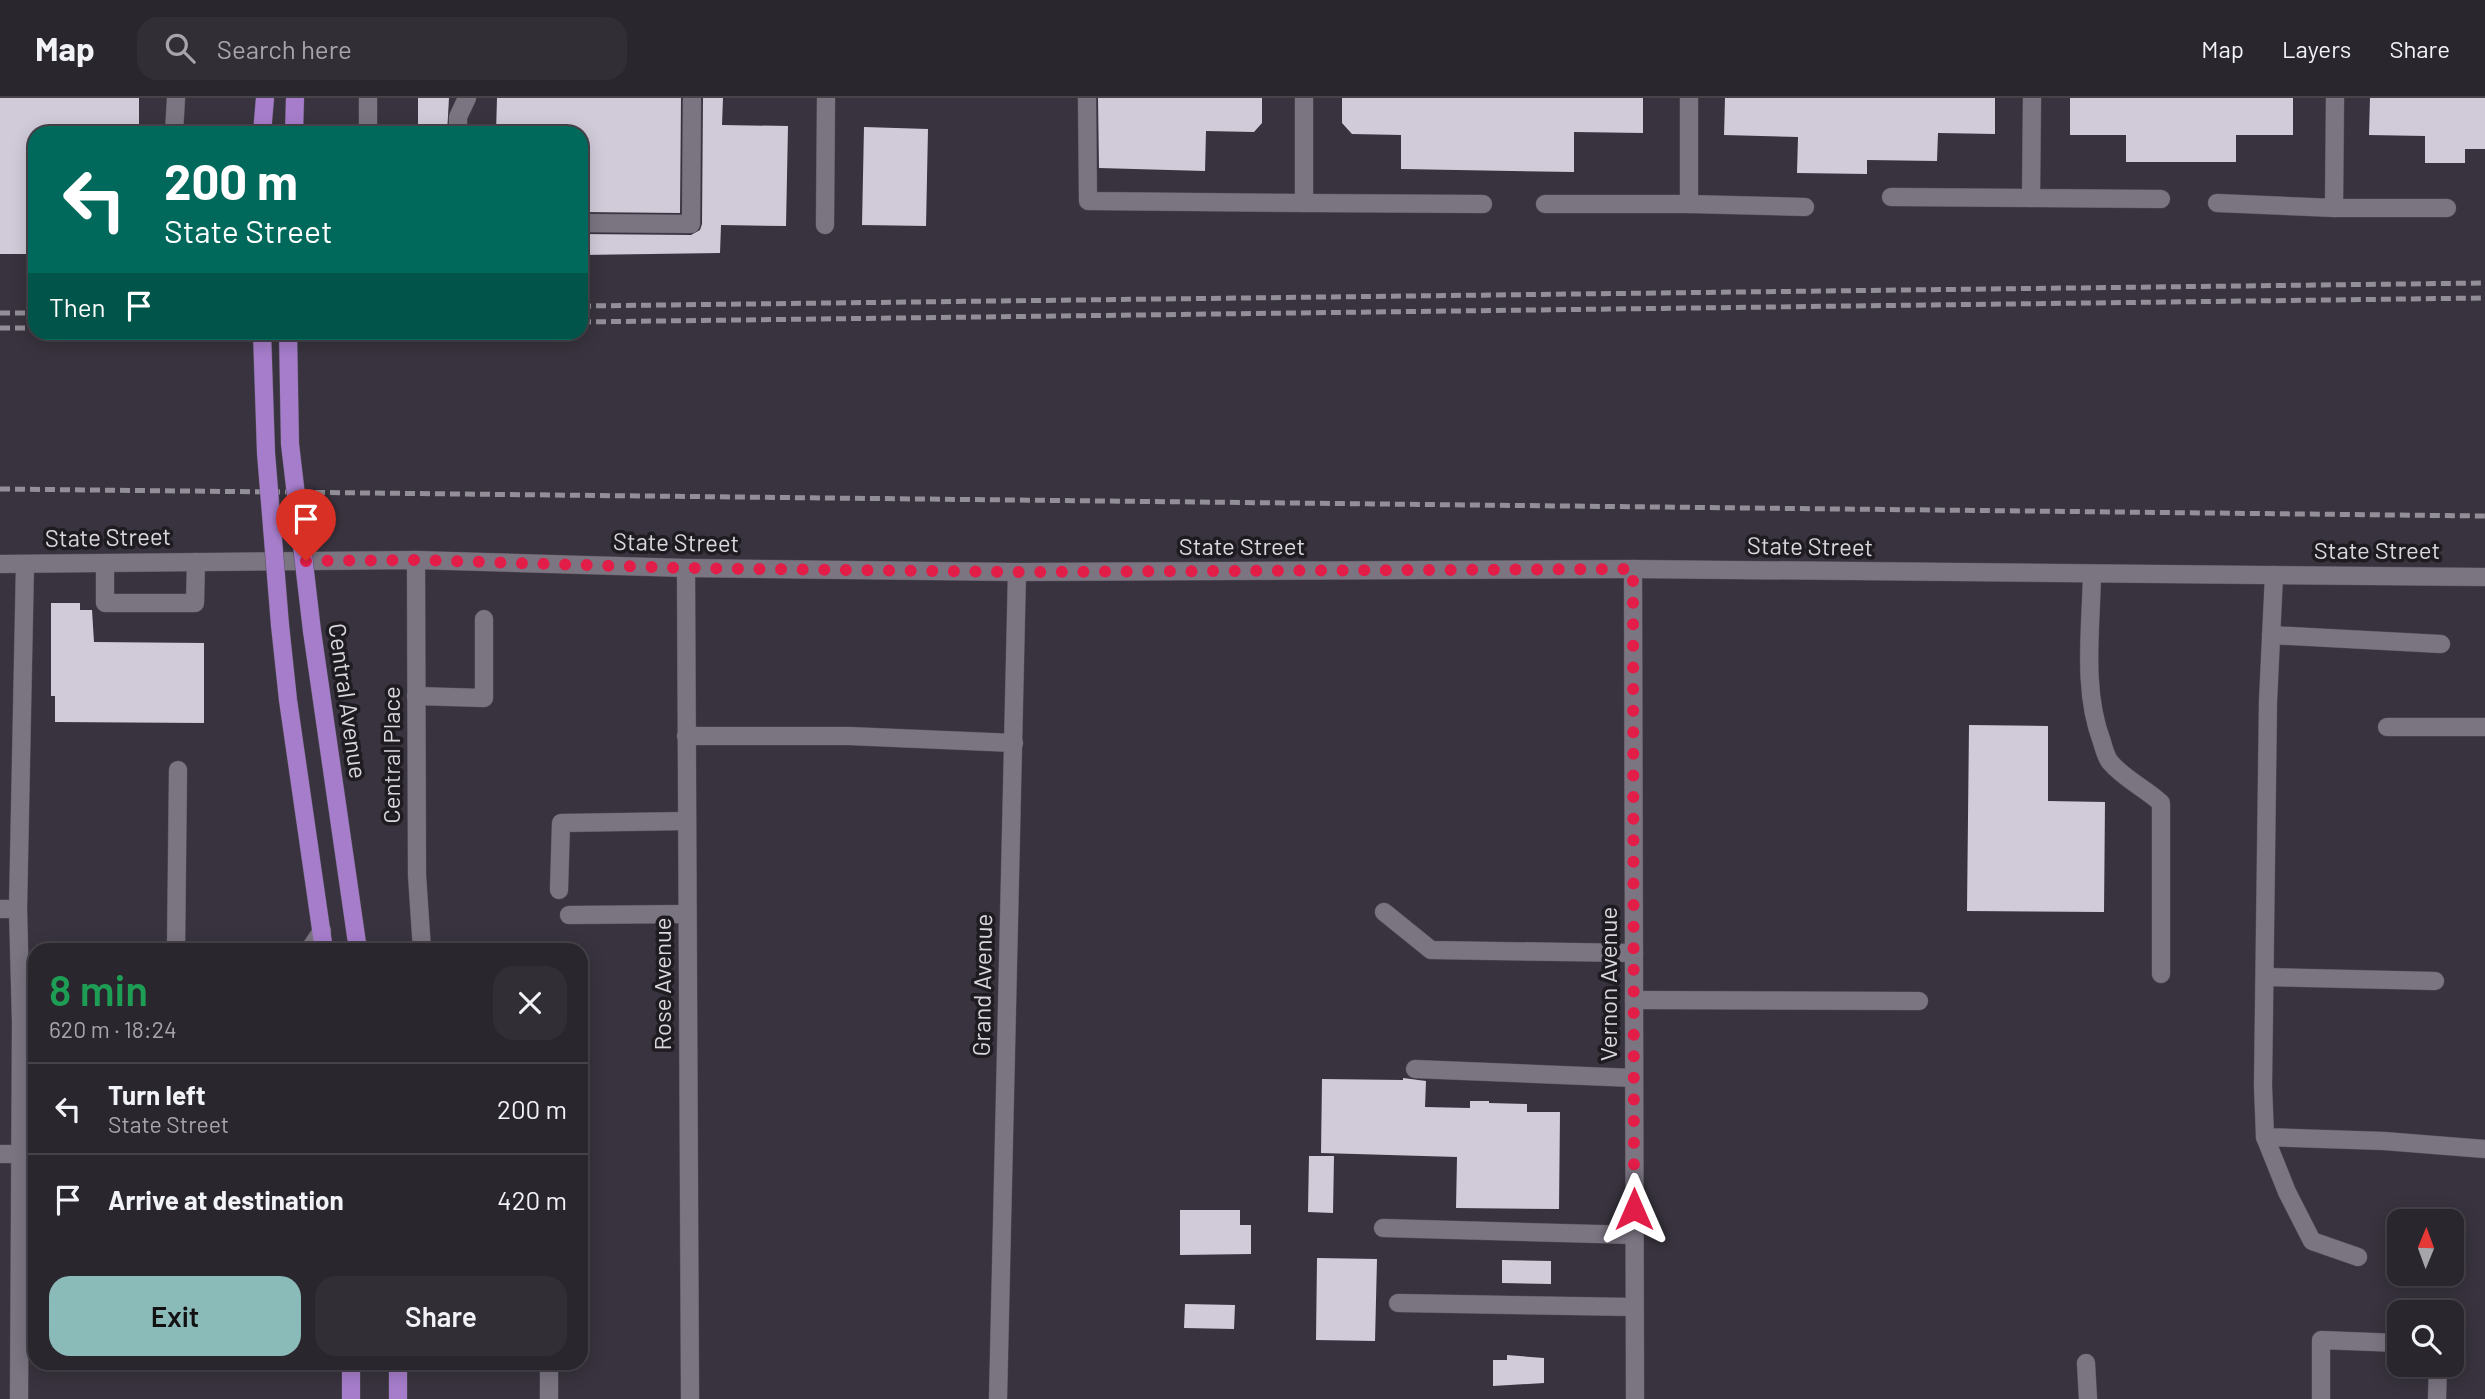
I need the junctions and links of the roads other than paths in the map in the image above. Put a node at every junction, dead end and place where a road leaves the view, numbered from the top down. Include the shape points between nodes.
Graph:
1 (176, 98) edge
2 (264, 98) edge
3 (295, 98) edge
4 (368, 98) edge
5 (467, 98) edge
6 (692, 98) edge
7 (826, 98) edge
8 (1087, 98) edge
9 (1304, 98) edge
10 (1689, 98) edge
11 (2032, 98) edge
12 (2334, 98) edge
13 (174, 126) edge
14 (262, 126) edge
15 (294, 126) edge
16 (368, 126) edge
17 (458, 126) edge
18 (1891, 197) dead end
19 (2031, 198) junction
20 (2161, 198) dead end
21 (1304, 203) junction
22 (2217, 203) dead end
23 (1483, 204) dead end
24 (1545, 204) dead end
25 (1689, 204) junction
26 (1805, 207) dead end
27 (2334, 208) junction
28 (2447, 208) dead end
29 (588, 223) edge
30 (825, 225) dead end
31 (262, 340) edge
32 (288, 340) edge
33 (416, 560) junction
34 (196, 562) junction
35 (105, 563) junction
36 (0, 564) edge
37 (25, 564) junction
38 (685, 568) junction
39 (1633, 569) junction
40 (1017, 572) junction
41 (2092, 574) junction
42 (2274, 575) junction
43 (2485, 577) edge
44 (484, 619) dead end
45 (2272, 635) junction
46 (2441, 644) dead end
47 (416, 696) junction
48 (2386, 727) dead end
49 (2485, 727) edge
50 (686, 736) junction
51 (1014, 743) junction
52 (178, 770) dead end
53 (687, 821) junction
54 (559, 890) dead end
55 (9, 909) edge
56 (1384, 912) dead end
57 (687, 914) junction
58 (569, 915) dead end
59 (321, 931) junction
60 (176, 943) edge
61 (313, 943) edge
62 (323, 943) edge
63 (357, 943) edge
64 (422, 943) edge
65 (1634, 953) junction
66 (2161, 974) dead end
67 (2265, 977) junction
68 (2435, 981) dead end
69 (1634, 1000) junction
70 (1919, 1001) dead end
71 (28, 1022) edge
72 (1415, 1069) dead end
73 (1634, 1078) junction
74 (2265, 1137) junction
75 (2485, 1149) edge
76 (0, 1154) edge
77 (20, 1154) junction
78 (1383, 1228) dead end
79 (1634, 1235) junction
80 (2358, 1257) dead end
81 (1398, 1303) dead end
82 (1634, 1307) junction
83 (2387, 1343) edge
84 (2086, 1363) dead end
85 (351, 1370) edge
86 (398, 1370) edge
87 (549, 1370) edge
88 (2438, 1377) edge
89 (19, 1399) edge
90 (351, 1399) edge
91 (398, 1399) edge
92 (549, 1399) edge
93 (690, 1399) edge
94 (998, 1399) edge
95 (1635, 1399) edge
96 (2088, 1399) edge
97 (2321, 1399) edge
98 (2437, 1399) edge

1 - 13 street
2 - 14 main road
3 - 15 main road
4 - 16 street
5 - 17 street
6 - 29 street via 691,224
7 - 30 street
8 - 21 street via 1088,201
9 - 21 street
10 - 25 street
11 - 19 street
12 - 27 street
18 - 19 street
19 - 20 street
21 - 23 street
22 - 27 street
24 - 25 street
25 - 26 street
27 - 28 street
31 - 59 main road, bridge via 280,625
32 - 63 main road, Central Avenue, bridge via 290,444
33 - 34 street, State Street
33 - 38 street, State Street
33 - 47 street, Central Place
34 - 35 street, State Street
34 - 35 street via 195,603 105,603
35 - 37 street, State Street
36 - 37 street, State Street
37 - 55 street
38 - 40 street, State Street
38 - 50 street, Rose Avenue
39 - 40 street, State Street
39 - 41 street, State Street
39 - 65 street, Vernon Avenue
40 - 51 street, Grand Avenue
41 - 42 street, State Street
41 - 66 street via 2090,690 2095,725 2108,760 2161,803
42 - 43 street, State Street
42 - 45 street
44 - 47 street via 484,698
45 - 46 street
45 - 67 street
47 - 64 street, Central Place
48 - 49 street
50 - 51 street
50 - 53 street, Rose Avenue
51 - 94 street, Grand Avenue
52 - 60 street
53 - 54 street via 561,823
53 - 57 street, Rose Avenue
55 - 71 street
56 - 65 street via 1431,950
57 - 58 street
57 - 93 street, Rose Avenue
59 - 61 street
59 - 62 main road
65 - 69 street, Vernon Avenue
67 - 68 street
67 - 74 street
69 - 70 street
69 - 73 street, Vernon Avenue
71 - 77 street
72 - 73 street
73 - 79 street, Vernon Avenue
74 - 75 street
74 - 80 street via 2312,1241
76 - 77 street
77 - 89 street
78 - 79 street
79 - 82 street, Vernon Avenue
81 - 82 street
82 - 95 street, Vernon Avenue
83 - 97 street via 2321,1340
84 - 96 street
85 - 90 main road
86 - 91 main road
87 - 92 street
88 - 98 street

